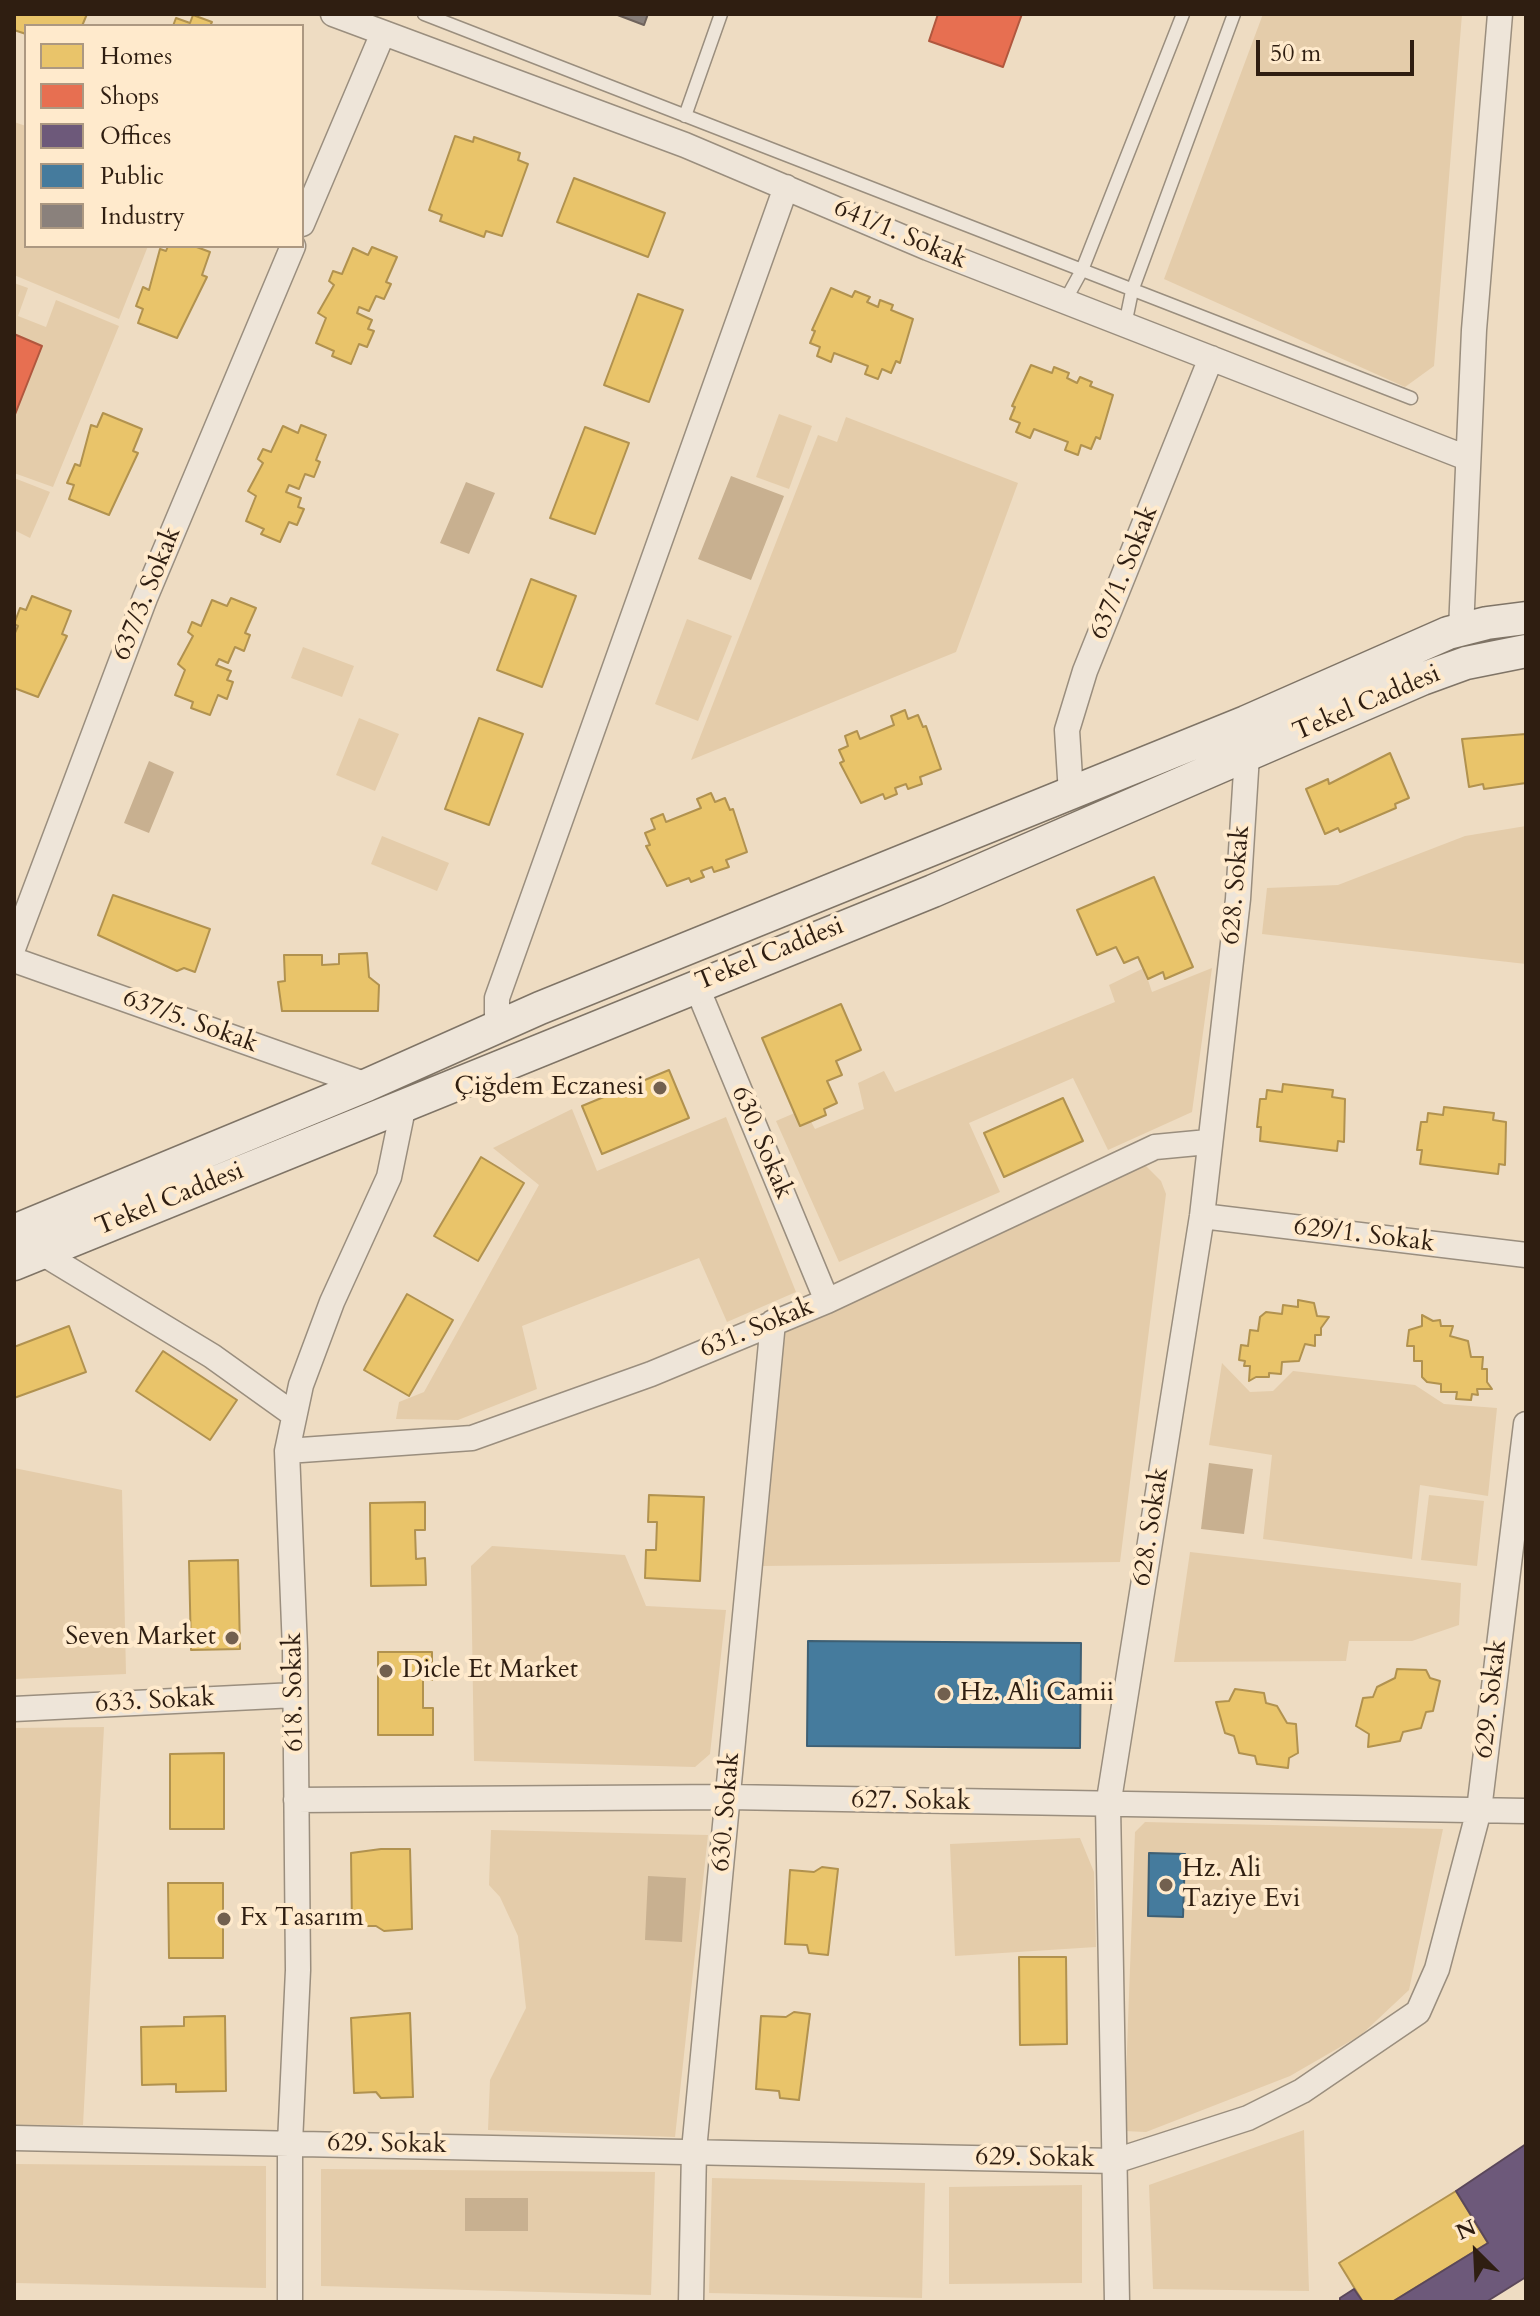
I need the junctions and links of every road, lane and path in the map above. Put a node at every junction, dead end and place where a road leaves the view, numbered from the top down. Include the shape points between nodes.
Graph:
1 (333, 14) edge
2 (424, 14) edge
3 (721, 14) edge
4 (1183, 14) edge
5 (1234, 14) edge
6 (1500, 14) edge
7 (383, 33) junction
8 (685, 116) junction
9 (786, 187) junction
10 (304, 219) edge
11 (292, 248) edge
12 (1082, 270) junction
13 (1132, 291) junction
14 (1065, 301) junction
15 (1125, 325) junction
16 (1211, 358) junction
17 (1411, 398) dead end
18 (1467, 458) junction
19 (1526, 618) edge
20 (1461, 630) junction
21 (1526, 651) edge
22 (1247, 755) junction
23 (1071, 794) junction
24 (14, 946) edge
25 (14, 960) edge
26 (696, 985) junction
27 (497, 1027) junction
28 (367, 1085) junction
29 (404, 1104) junction
30 (1208, 1142) junction
31 (1202, 1216) junction
32 (14, 1231) edge
33 (1526, 1255) edge
34 (28, 1259) edge
35 (827, 1301) junction
36 (773, 1322) junction
37 (293, 1414) junction
38 (1526, 1424) edge
39 (287, 1451) junction
40 (295, 1695) junction
41 (14, 1709) edge
42 (728, 1797) junction
43 (296, 1800) junction
44 (1108, 1806) junction
45 (1479, 1810) junction
46 (1526, 1811) edge
47 (14, 2138) edge
48 (290, 2143) junction
49 (694, 2150) junction
50 (1115, 2161) junction
51 (290, 2302) edge
52 (691, 2302) edge
53 (1117, 2302) edge

1 - 7 street, 641/1. Sokak
2 - 8 lane
3 - 8 lane
4 - 12 lane
5 - 13 lane
6 - 18 street
7 - 9 street, 641/1. Sokak
7 - 10 street
8 - 12 lane
9 - 14 street, 641/1. Sokak
9 - 27 street via 497,998
11 - 24 street, 637/3. Sokak via 145,598
12 - 13 lane
12 - 14 lane
13 - 15 lane
13 - 17 lane
14 - 15 street, 641/1. Sokak
15 - 16 street, 641/1. Sokak
16 - 18 street, 641/1. Sokak
16 - 23 street, 637/1. Sokak via 1085,671 1067,730
18 - 20 street
19 - 20 main road
20 - 23 main road
21 - 22 main road, Tekel Caddesi via 1466,663 1422,679
22 - 26 main road, Tekel Caddesi via 933,891
22 - 30 street, 628. Sokak via 1238,899
23 - 27 main road
25 - 28 street, 637/5. Sokak
26 - 29 main road, Tekel Caddesi
26 - 35 street, 630. Sokak
27 - 28 main road
28 - 32 main road
29 - 34 main road, Tekel Caddesi
29 - 37 street, 618. Sokak via 389,1177 332,1302
30 - 31 street, 628. Sokak
30 - 35 street, 631. Sokak via 1155,1147
31 - 33 street, 629/1. Sokak
31 - 44 street, 628. Sokak
34 - 37 street via 212,1356
35 - 36 street, 631. Sokak
36 - 39 street, 631. Sokak via 651,1374 472,1438
36 - 42 street, 630. Sokak
37 - 39 street, 618. Sokak
38 - 45 street, 629. Sokak
39 - 40 street, 618. Sokak
40 - 41 street, 633. Sokak
40 - 43 street, 618. Sokak
42 - 43 street, 627. Sokak
42 - 44 street, 627. Sokak
42 - 49 street, 630. Sokak
43 - 48 street, 618. Sokak via 298,1970
44 - 45 street, 627. Sokak
44 - 50 street, 628. Sokak
45 - 46 street, 627. Sokak
45 - 50 street, 629. Sokak via 1437,1969 1418,2012 1302,2091 1248,2118
47 - 48 street, 629. Sokak
48 - 49 street, 629. Sokak
48 - 51 street, 618. Sokak
49 - 50 street, 629. Sokak
49 - 52 street, 630. Sokak
50 - 53 street, 628. Sokak

